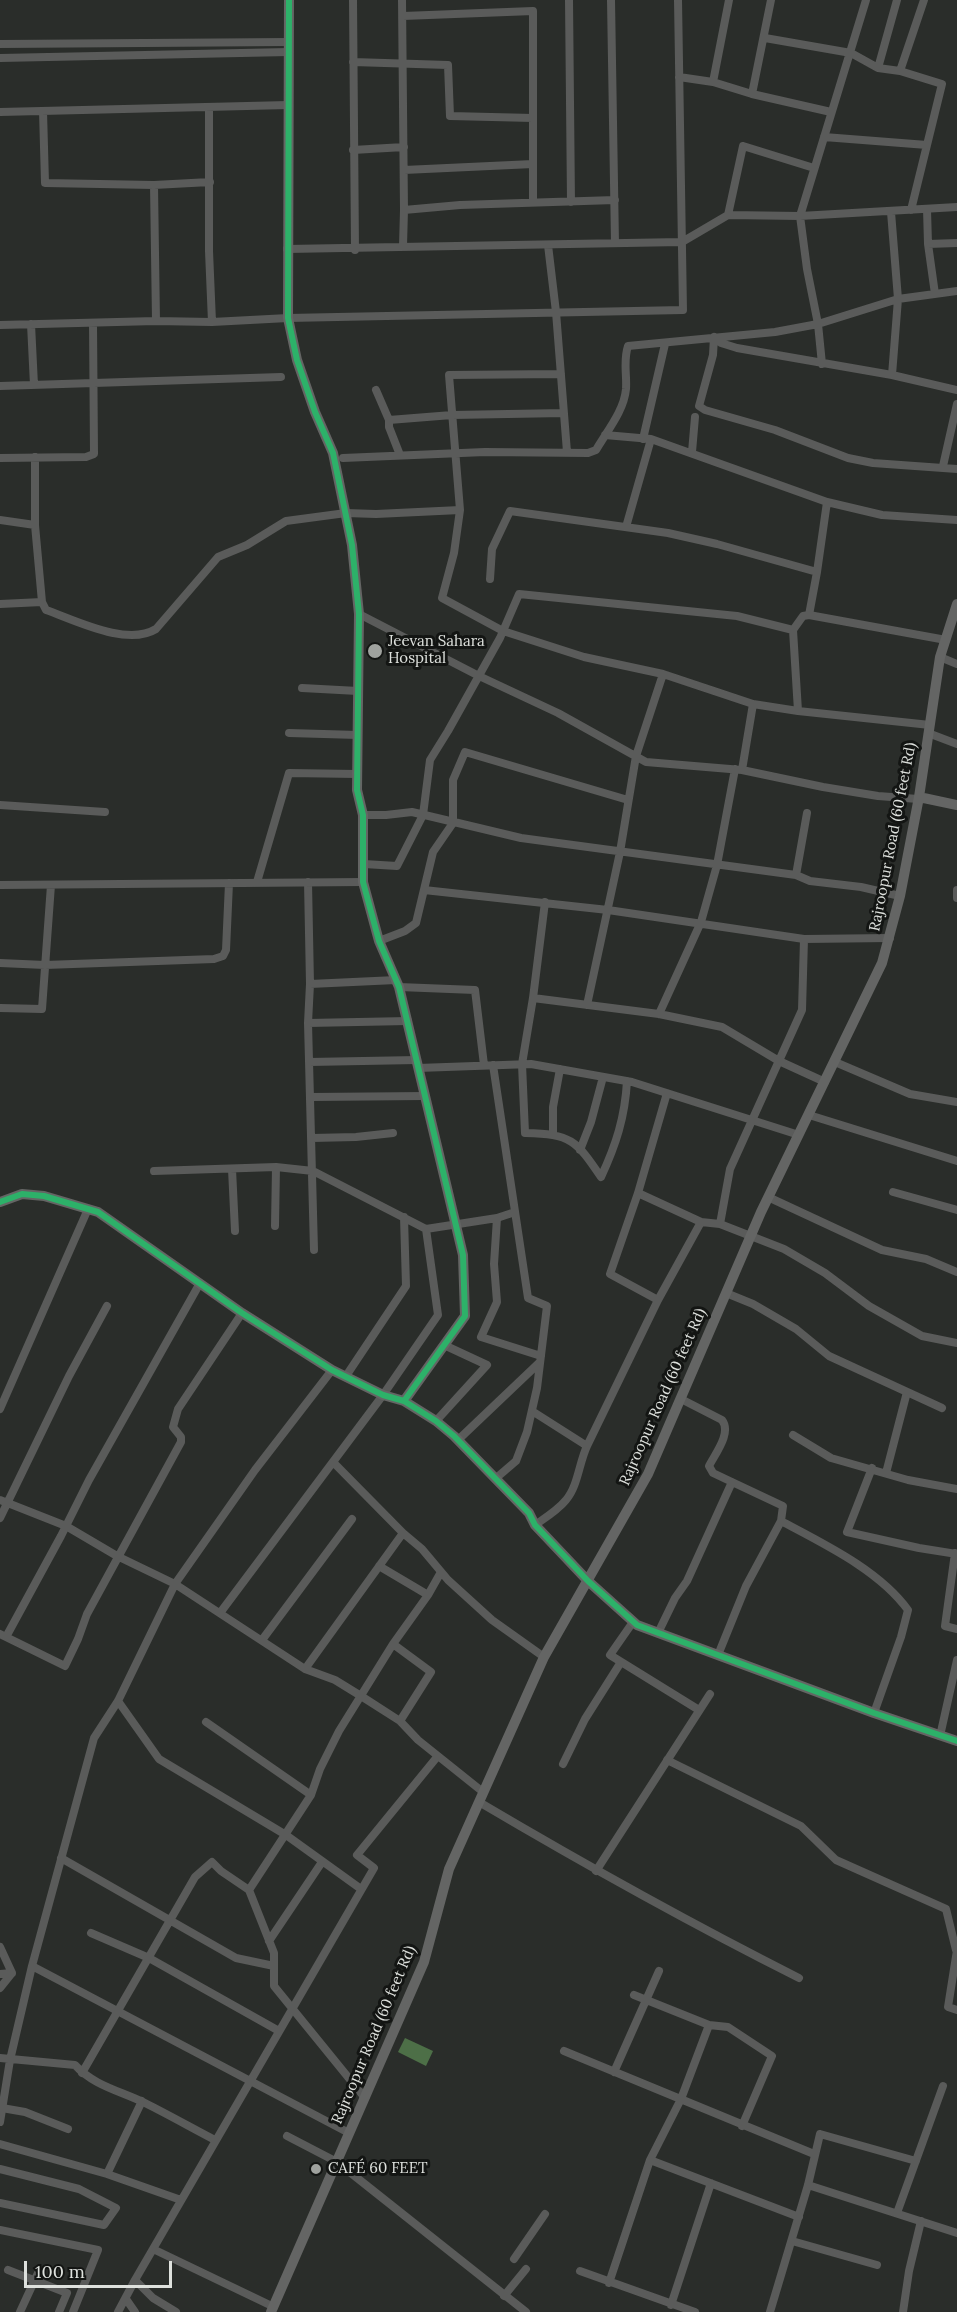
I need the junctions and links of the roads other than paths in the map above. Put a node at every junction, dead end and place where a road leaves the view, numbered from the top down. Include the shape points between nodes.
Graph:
1 (289, 0) edge
2 (353, 0) edge
3 (402, 0) edge
4 (569, 0) edge
5 (611, 0) edge
6 (678, 0) edge
7 (729, 0) edge
8 (771, 0) edge
9 (866, 0) edge
10 (897, 0) edge
11 (924, 0) edge
12 (403, 16) junction
13 (765, 38) junction
14 (0, 44) edge
15 (289, 47) junction
16 (851, 53) junction
17 (0, 58) edge
18 (353, 62) junction
19 (402, 63) junction
20 (878, 68) junction
21 (900, 71) junction
22 (679, 77) junction
23 (713, 82) junction
24 (752, 94) junction
25 (288, 105) junction
26 (209, 109) junction
27 (43, 111) junction
28 (0, 112) edge
29 (831, 112) junction
30 (533, 118) junction
31 (824, 137) junction
32 (927, 145) junction
33 (404, 147) junction
34 (353, 150) junction
35 (533, 164) junction
36 (814, 168) junction
37 (404, 170) junction
38 (210, 182) junction
39 (154, 185) junction
40 (615, 200) junction
41 (533, 202) junction
42 (571, 202) junction
43 (957, 207) edge
44 (927, 209) junction
45 (404, 210) junction
46 (911, 210) junction
47 (891, 212) junction
48 (728, 215) junction
49 (800, 216) junction
50 (682, 242) junction
51 (615, 243) junction
52 (957, 243) edge
53 (928, 244) junction
54 (548, 245) junction
55 (403, 246) junction
56 (287, 249) junction
57 (355, 250) junction
58 (957, 291) edge
59 (935, 294) junction
60 (898, 299) junction
61 (556, 312) junction
62 (288, 318) junction
63 (156, 321) junction
64 (212, 322) junction
65 (93, 323) junction
66 (31, 324) junction
67 (818, 324) junction
68 (0, 325) edge
69 (714, 337) junction
70 (665, 344) junction
71 (822, 364) junction
72 (561, 374) junction
73 (892, 375) junction
74 (281, 377) dead end
75 (94, 383) junction
76 (34, 385) junction
77 (0, 386) edge
78 (376, 390) dead end
79 (957, 390) edge
80 (957, 404) edge
81 (564, 413) junction
82 (452, 415) junction
83 (695, 417) dead end
84 (389, 420) junction
85 (605, 435) junction
86 (647, 439) junction
87 (567, 452) junction
88 (692, 452) junction
89 (455, 453) junction
90 (400, 455) junction
91 (35, 457) junction
92 (0, 458) edge
93 (343, 458) dead end
94 (943, 466) junction
95 (957, 469) edge
96 (827, 502) junction
97 (460, 510) junction
98 (346, 513) junction
99 (0, 520) edge
100 (957, 520) edge
101 (35, 525) junction
102 (626, 526) junction
103 (816, 572) junction
104 (490, 579) dead end
105 (0, 592) edge
106 (42, 602) junction
107 (1, 604) edge
108 (957, 604) edge
109 (359, 614) junction
110 (809, 615) junction
111 (794, 630) junction
112 (503, 631) junction
113 (946, 640) junction
114 (940, 657) junction
115 (957, 664) edge
116 (663, 674) junction
117 (479, 676) junction
118 (302, 688) dead end
119 (358, 691) junction
120 (753, 704) junction
121 (798, 711) junction
122 (929, 729) junction
123 (289, 733) dead end
124 (358, 735) junction
125 (957, 744) edge
126 (636, 756) junction
127 (738, 769) junction
128 (357, 774) junction
129 (919, 798) junction
130 (628, 800) junction
131 (0, 805) edge
132 (957, 805) edge
133 (105, 812) dead end
134 (807, 813) dead end
135 (363, 815) junction
136 (423, 815) junction
137 (453, 823) junction
138 (620, 852) junction
139 (364, 864) junction
140 (717, 865) junction
141 (796, 875) junction
142 (257, 882) junction
143 (308, 882) junction
144 (363, 882) junction
145 (229, 883) junction
146 (0, 885) edge
147 (51, 885) junction
148 (424, 890) junction
149 (957, 890) edge
150 (900, 896) junction
151 (957, 898) edge
152 (545, 902) junction
153 (608, 910) junction
154 (700, 922) junction
155 (804, 939) junction
156 (890, 939) junction
157 (379, 941) junction
158 (0, 963) edge
159 (45, 965) junction
160 (397, 983) junction
161 (310, 984) junction
162 (533, 998) junction
163 (587, 1005) junction
164 (0, 1008) edge
165 (659, 1014) junction
166 (408, 1021) junction
167 (308, 1023) junction
168 (779, 1061) junction
169 (309, 1062) junction
170 (835, 1062) junction
171 (418, 1064) junction
172 (522, 1064) junction
173 (488, 1065) junction
174 (560, 1069) junction
175 (603, 1077) junction
176 (627, 1081) junction
177 (825, 1082) junction
178 (667, 1093) junction
179 (425, 1096) junction
180 (311, 1097) junction
181 (957, 1102) edge
182 (809, 1115) junction
183 (752, 1120) junction
184 (393, 1133) dead end
185 (553, 1135) junction
186 (799, 1135) junction
187 (312, 1138) junction
188 (580, 1150) junction
189 (957, 1161) edge
190 (276, 1167) junction
191 (232, 1169) junction
192 (154, 1171) dead end
193 (313, 1171) junction
194 (638, 1192) junction
195 (893, 1192) dead end
196 (768, 1197) junction
197 (0, 1202) edge
198 (88, 1209) junction
199 (957, 1210) edge
200 (515, 1212) junction
201 (404, 1217) junction
202 (497, 1218) junction
203 (701, 1221) junction
204 (456, 1223) junction
205 (720, 1224) junction
206 (276, 1227) dead end
207 (426, 1229) junction
208 (235, 1231) dead end
209 (751, 1236) junction
210 (314, 1250) dead end
211 (957, 1272) edge
212 (200, 1283) junction
213 (726, 1293) junction
214 (658, 1300) junction
215 (107, 1306) dead end
216 (242, 1313) junction
217 (957, 1342) edge
218 (444, 1345) junction
219 (540, 1359) junction
220 (332, 1370) junction
221 (346, 1376) junction
222 (907, 1392) junction
223 (383, 1395) junction
224 (681, 1399) junction
225 (404, 1401) junction
226 (942, 1408) dead end
227 (0, 1409) edge
228 (532, 1411) junction
229 (436, 1421) junction
230 (793, 1436) dead end
231 (458, 1440) junction
232 (587, 1446) junction
233 (333, 1462) junction
234 (872, 1468) junction
235 (886, 1473) junction
236 (495, 1479) junction
237 (732, 1482) junction
238 (957, 1489) edge
239 (4, 1502) edge
240 (0, 1518) edge
241 (352, 1519) dead end
242 (781, 1521) junction
243 (535, 1525) junction
244 (66, 1526) junction
245 (403, 1533) junction
246 (956, 1554) edge
247 (117, 1556) junction
248 (379, 1566) junction
249 (441, 1572) junction
250 (588, 1581) junction
251 (175, 1584) junction
252 (428, 1595) junction
253 (220, 1613) junction
254 (633, 1622) junction
255 (957, 1629) edge
256 (658, 1633) junction
257 (3, 1636) edge
258 (262, 1640) junction
259 (393, 1644) junction
260 (718, 1654) junction
261 (544, 1657) junction
262 (957, 1660) edge
263 (621, 1662) junction
264 (305, 1668) junction
265 (710, 1694) dead end
266 (361, 1696) junction
267 (118, 1701) junction
268 (699, 1710) junction
269 (874, 1713) junction
270 (400, 1721) junction
271 (206, 1722) dead end
272 (940, 1736) junction
273 (957, 1741) edge
274 (437, 1756) junction
275 (668, 1760) junction
276 (563, 1764) dead end
277 (311, 1795) junction
278 (481, 1797) junction
279 (286, 1835) junction
280 (61, 1858) junction
281 (322, 1862) junction
282 (596, 1871) junction
283 (360, 1889) junction
284 (249, 1890) junction
285 (171, 1921) junction
286 (91, 1933) dead end
287 (269, 1941) junction
288 (0, 1947) edge
289 (957, 1950) edge
290 (149, 1958) junction
291 (32, 1966) junction
292 (274, 1966) junction
293 (659, 1971) dead end
294 (12, 1973) junction
295 (0, 1974) edge
296 (799, 1978) dead end
297 (0, 1988) edge
298 (634, 1995) dead end
299 (647, 2000) junction
300 (292, 2008) junction
301 (957, 2010) edge
302 (119, 2012) junction
303 (709, 2025) junction
304 (279, 2031) junction
305 (564, 2050) dead end
306 (0, 2058) edge
307 (10, 2060) junction
308 (614, 2072) junction
309 (82, 2073) junction
310 (250, 2081) junction
311 (943, 2086) dead end
312 (365, 2098) junction
313 (681, 2099) junction
314 (142, 2101) junction
315 (2, 2108) junction
316 (0, 2122) edge
317 (742, 2126) junction
318 (68, 2129) dead end
319 (349, 2133) junction
320 (288, 2136) dead end
321 (215, 2140) junction
322 (0, 2144) edge
323 (814, 2154) junction
324 (650, 2160) junction
325 (916, 2161) junction
326 (337, 2162) junction
327 (0, 2169) edge
328 (107, 2174) junction
329 (711, 2183) junction
330 (808, 2185) junction
331 (181, 2200) junction
332 (0, 2203) edge
333 (897, 2213) junction
334 (545, 2214) dead end
335 (799, 2217) junction
336 (921, 2221) junction
337 (0, 2230) edge
338 (957, 2233) edge
339 (792, 2241) junction
340 (153, 2249) junction
341 (514, 2259) dead end
342 (876, 2265) dead end
343 (526, 2269) dead end
344 (8, 2270) dead end
345 (580, 2271) dead end
346 (36, 2277) junction
347 (135, 2280) junction
348 (609, 2283) junction
349 (504, 2296) junction
350 (126, 2299) junction
351 (672, 2305) junction
352 (272, 2310) edge
353 (20, 2312) edge
354 (59, 2312) edge
355 (73, 2312) edge
356 (118, 2312) edge
357 (135, 2312) edge
358 (176, 2312) edge
359 (526, 2312) edge
360 (695, 2312) edge
361 (770, 2312) edge
362 (903, 2312) edge

1 - 15 street
2 - 18 street
3 - 12 street
4 - 42 street
5 - 40 street
6 - 22 street
7 - 23 street
8 - 13 street
9 - 16 street
10 - 20 street
11 - 21 street
12 - 19 street
12 - 30 street via 533,11
13 - 16 street
13 - 24 street
14 - 15 street
15 - 17 street
15 - 25 street
16 - 20 street
16 - 29 street
18 - 19 street
18 - 34 street
19 - 30 street via 448,65 450,116
19 - 33 street
20 - 21 street
21 - 32 street via 942,84
22 - 23 street
22 - 50 street
23 - 24 street
24 - 29 street
25 - 26 street
25 - 56 street
26 - 27 street
26 - 38 street
27 - 28 street
27 - 39 street via 45,183
29 - 31 street
30 - 35 street
31 - 32 street
31 - 36 street
32 - 46 street
33 - 34 street
33 - 37 street
34 - 57 street
35 - 37 street
35 - 41 street
36 - 48 street via 743,146
36 - 49 street
37 - 45 street
38 - 39 street
38 - 64 street
39 - 63 street
40 - 42 street
40 - 51 street
41 - 42 street
41 - 45 street
43 - 44 street
44 - 46 street
44 - 53 street
45 - 55 street
46 - 47 street
47 - 49 street
47 - 60 street
48 - 49 street
48 - 50 street
49 - 67 street
50 - 51 street
50 - 61 street via 683,310
51 - 54 street
52 - 53 street
53 - 59 street
54 - 55 street
54 - 61 street
55 - 57 street
56 - 57 street
56 - 62 street
58 - 59 street
59 - 60 street
60 - 67 street
60 - 73 street
61 - 62 street
61 - 72 street
62 - 64 street
62 - 98 street via 297,360 333,453
63 - 64 street
63 - 65 street
65 - 66 street
65 - 75 street
66 - 68 street
66 - 76 street
67 - 69 street
67 - 71 street
69 - 70 street
69 - 71 street via 737,348
69 - 94 street via 699,406 705,410 775,430 848,458
70 - 85 street via 628,346 624,358 626,391
70 - 86 street
71 - 73 street
72 - 81 street
72 - 82 street via 449,375
73 - 79 street
74 - 75 street
75 - 76 street
75 - 91 street via 94,454
76 - 77 street
78 - 84 street
80 - 94 street
81 - 82 street
81 - 87 street
82 - 84 street
82 - 89 street
83 - 88 street
84 - 90 street
85 - 86 street
85 - 87 street via 596,450
86 - 88 street
86 - 102 street
87 - 89 street
88 - 96 street
89 - 90 street
89 - 97 street
90 - 93 street
91 - 92 street
91 - 101 street
94 - 95 street
96 - 100 street via 882,514
96 - 103 street
97 - 98 street
97 - 112 street via 442,597
98 - 106 street via 286,521 218,557 148,634 116,634 45,610
98 - 109 street
99 - 101 street
101 - 106 street
102 - 103 street via 717,544
102 - 104 street via 510,511 492,549
103 - 110 street
105 - 107 street
106 - 107 street
108 - 113 street, Rajroopur Road (60 feet Rd)
109 - 117 street
109 - 119 street
110 - 111 street via 803,615
110 - 113 street
111 - 112 street via 737,616 519,594
111 - 121 street
112 - 116 street via 584,657
112 - 117 street
113 - 114 street, Rajroopur Road (60 feet Rd)
114 - 115 street
114 - 122 street, Rajroopur Road (60 feet Rd)
116 - 120 street
116 - 126 street
117 - 126 street
117 - 136 street via 430,760
118 - 119 street
119 - 124 street
120 - 121 street
120 - 127 street
121 - 122 street
122 - 125 street
122 - 129 street, Rajroopur Road (60 feet Rd)
123 - 124 street
124 - 128 street
126 - 127 street via 646,762
126 - 130 street
127 - 129 street via 878,796
127 - 140 street
128 - 135 street
128 - 142 street via 289,773
129 - 132 street
129 - 150 street, Rajroopur Road (60 feet Rd)
130 - 137 street via 465,752 453,780
130 - 138 street
131 - 133 street
134 - 141 street
135 - 136 street
135 - 139 street
136 - 137 street
136 - 139 street via 397,866
137 - 138 street
137 - 148 street via 433,852
138 - 140 street
138 - 153 street
139 - 144 street
140 - 141 street
140 - 154 street
141 - 150 street via 810,881
142 - 143 street
142 - 145 street
143 - 144 street
143 - 161 street
144 - 157 street
145 - 147 street
145 - 159 street via 223,956
146 - 147 street
147 - 159 street
148 - 152 street
148 - 157 street via 416,924
149 - 151 street
150 - 156 street, Rajroopur Road (60 feet Rd)
152 - 153 street
152 - 162 street
153 - 154 street
153 - 163 street
154 - 155 street
154 - 165 street
155 - 156 street
155 - 168 street via 802,1010
156 - 170 street, Rajroopur Road (60 feet Rd)
157 - 160 street
158 - 159 street
159 - 164 street via 42,1009
160 - 161 street
160 - 166 street
160 - 173 street via 475,990
161 - 167 street
162 - 163 street
162 - 172 street
163 - 165 street
165 - 168 street via 722,1027
166 - 167 street
166 - 171 street
167 - 169 street
168 - 177 street
168 - 183 street
169 - 171 street
169 - 180 street
170 - 177 street, Rajroopur Road (60 feet Rd)
170 - 181 street via 910,1094
171 - 173 street
171 - 179 street
172 - 173 street
172 - 174 street
172 - 185 street via 525,1133
173 - 200 street
174 - 175 street
174 - 185 street
175 - 176 street
175 - 188 street
176 - 178 street
176 - 188 street via 617,1143 601,1177
177 - 182 street, Rajroopur Road (60 feet Rd)
178 - 183 street
178 - 194 street
179 - 180 street
179 - 204 street
180 - 187 street
182 - 186 street, Rajroopur Road (60 feet Rd)
182 - 189 street
183 - 186 street
183 - 205 street via 730,1169
184 - 187 street
185 - 188 street via 569,1139
186 - 196 street, Rajroopur Road (60 feet Rd)
187 - 193 street
190 - 191 street
190 - 193 street
190 - 206 street
191 - 192 street
191 - 208 street
193 - 201 street
193 - 210 street
194 - 203 street
194 - 214 street via 610,1274
195 - 199 street
196 - 209 street, Rajroopur Road (60 feet Rd)
196 - 211 street via 882,1250 926,1259
197 - 198 street via 22,1194 59,1199
198 - 212 street via 98,1212
198 - 227 street
200 - 202 street
200 - 219 street via 528,1298 548,1306
201 - 207 street
201 - 221 street via 406,1286
202 - 204 street
202 - 219 street via 497,1302 481,1337
203 - 205 street
203 - 214 street
204 - 207 street
204 - 218 street via 464,1255 465,1316
205 - 209 street
207 - 223 street via 438,1315
209 - 213 street, Rajroopur Road (60 feet Rd)
209 - 217 street via 784,1249 922,1336
212 - 216 street
212 - 244 street
213 - 222 street via 796,1329 829,1356
213 - 224 street, Rajroopur Road (60 feet Rd)
214 - 232 street
215 - 239 street
216 - 220 street
216 - 247 street via 178,1409 173,1427 181,1442
218 - 225 street
218 - 229 street via 487,1365
219 - 228 street
219 - 231 street
220 - 221 street
220 - 251 street
221 - 223 street
222 - 226 street
222 - 235 street
223 - 225 street
223 - 233 street
224 - 237 street via 723,1420 726,1432 709,1466 713,1473
224 - 250 street, Rajroopur Road (60 feet Rd) via 648,1474
225 - 229 street
228 - 232 street
228 - 236 street via 516,1461
229 - 231 street
230 - 234 street via 831,1458
231 - 236 street
232 - 243 street via 567,1500
233 - 245 street
233 - 253 street
234 - 235 street
234 - 246 street via 847,1532
235 - 238 street
236 - 243 street via 529,1513
237 - 242 street via 783,1506
237 - 256 street via 687,1581
239 - 240 street
239 - 244 street
241 - 258 street
242 - 260 street via 746,1586
242 - 269 street via 842,1554 897,1596 908,1610
243 - 250 street
244 - 247 street
244 - 257 street
245 - 248 street
245 - 249 street
246 - 255 street via 945,1626
247 - 251 street
247 - 257 street via 65,1666
248 - 252 street
248 - 264 street
249 - 252 street
249 - 261 street via 492,1620
250 - 254 street
250 - 261 street, Rajroopur Road (60 feet Rd)
251 - 253 street
251 - 267 street
252 - 259 street
253 - 258 street
254 - 256 street
254 - 263 street via 610,1655
256 - 260 street
258 - 264 street
259 - 266 street
259 - 270 street via 431,1672
260 - 269 street
261 - 278 street, Rajroopur Road (60 feet Rd)
262 - 272 street
263 - 268 street
263 - 276 street via 585,1719
264 - 266 street
265 - 268 street
266 - 270 street
266 - 277 street via 324,1760
267 - 279 street via 159,1759
267 - 280 street via 94,1738
268 - 275 street
269 - 272 street
270 - 274 street
271 - 277 street
272 - 273 street
274 - 278 street
274 - 283 street via 357,1855 374,1868
275 - 282 street
275 - 289 street via 801,1826 837,1860 946,1909
277 - 279 street
278 - 282 street
278 - 312 street, Rajroopur Road (60 feet Rd) via 449,1869 424,1962
279 - 281 street
279 - 284 street
280 - 285 street
280 - 291 street
281 - 283 street
281 - 287 street
282 - 296 street
283 - 300 street
284 - 285 street via 212,1862 195,1877
284 - 287 street
285 - 290 street
285 - 292 street via 236,1958
286 - 290 street
287 - 292 street
288 - 294 street
289 - 301 street via 948,2007
290 - 302 street
290 - 304 street
291 - 302 street
291 - 307 street
292 - 300 street via 274,1986
293 - 299 street
294 - 295 street
294 - 297 street
298 - 299 street
299 - 303 street
299 - 308 street
300 - 304 street
300 - 312 street
302 - 309 street
302 - 310 street
303 - 313 street
303 - 317 street via 728,2027 772,2056
304 - 310 street
305 - 308 street
306 - 307 street
307 - 309 street via 75,2065
307 - 315 street
308 - 313 street
309 - 314 street
310 - 319 street
310 - 321 street
311 - 325 street
312 - 319 street, Rajroopur Road (60 feet Rd)
313 - 317 street
313 - 324 street
314 - 321 street
314 - 328 street
315 - 316 street
315 - 318 street via 25,2112
317 - 323 street
319 - 326 street, Rajroopur Road (60 feet Rd)
320 - 326 street
321 - 331 street
322 - 328 street
323 - 325 street via 820,2134
323 - 330 street
324 - 329 street
324 - 348 street
325 - 333 street
326 - 349 street
326 - 352 street, Rajroopur Road (60 feet Rd)
327 - 332 street via 79,2188 116,2208 104,2225
328 - 331 street
329 - 335 street
329 - 351 street
330 - 333 street
330 - 335 street
331 - 340 street
333 - 336 street
334 - 341 street
335 - 339 street
336 - 338 street
336 - 362 street
337 - 355 street via 98,2250
339 - 342 street
339 - 361 street
340 - 347 street
340 - 352 street
343 - 349 street
344 - 346 street
345 - 348 street
346 - 353 street
346 - 354 street via 67,2293
347 - 350 street
347 - 358 street via 153,2298
348 - 351 street
349 - 359 street
350 - 356 street
350 - 357 street
351 - 360 street

